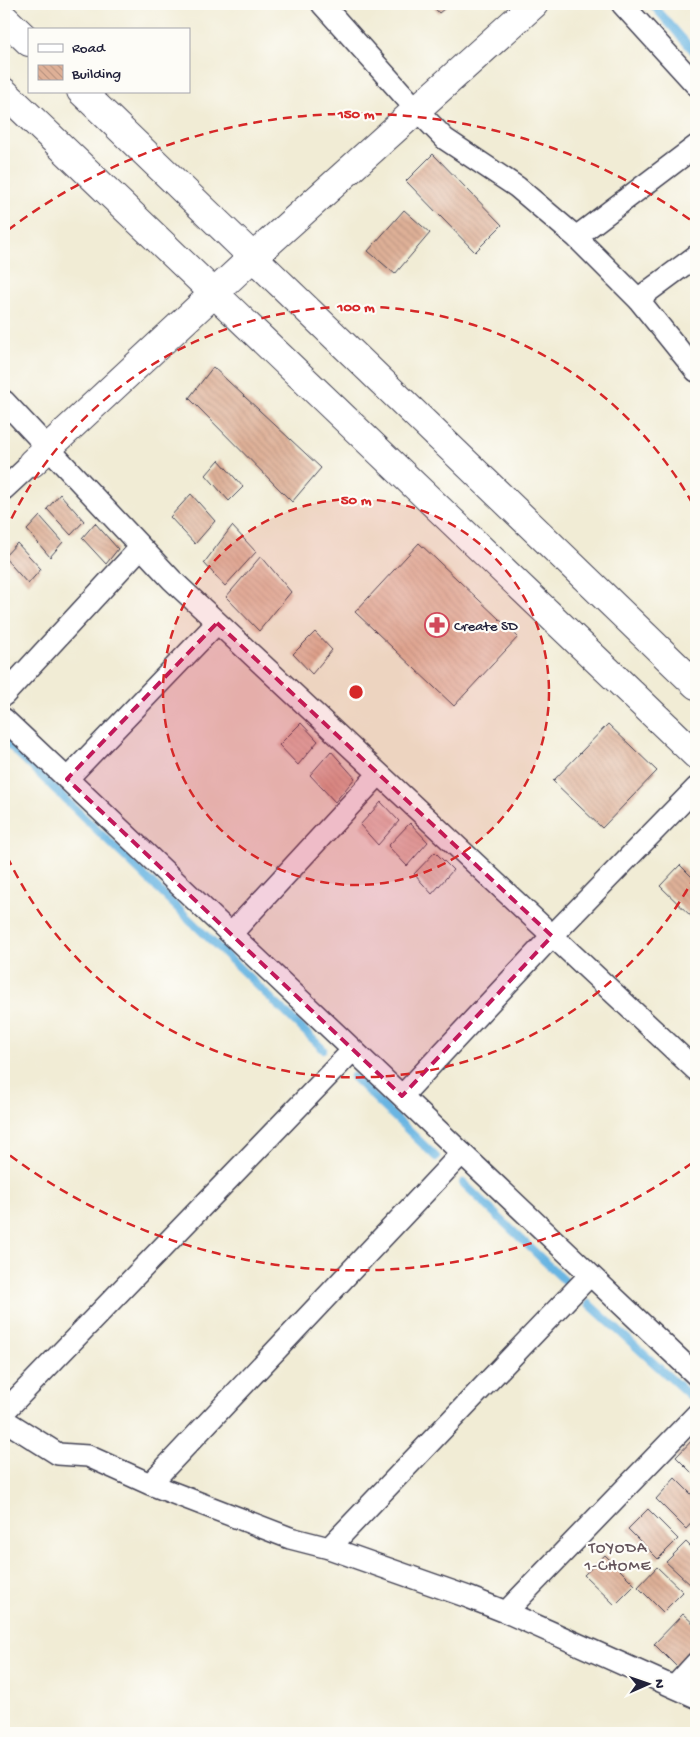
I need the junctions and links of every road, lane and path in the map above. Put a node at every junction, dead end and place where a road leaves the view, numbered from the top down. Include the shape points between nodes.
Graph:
1 (322, 4) edge
2 (534, 4) edge
3 (622, 4) edge
4 (4, 18) edge
5 (28, 41) edge
6 (696, 85) edge
7 (4, 92) edge
8 (82, 92) edge
9 (416, 109) junction
10 (696, 146) edge
11 (576, 237) junction
12 (696, 256) edge
13 (253, 257) junction
14 (214, 294) junction
15 (638, 299) junction
16 (696, 371) edge
17 (4, 400) edge
18 (40, 456) junction
19 (4, 490) edge
20 (141, 547) junction
21 (217, 623) junction
22 (696, 685) edge
23 (4, 695) edge
24 (4, 719) edge
25 (696, 754) edge
26 (379, 774) junction
27 (67, 779) junction
28 (696, 788) edge
29 (231, 934) junction
30 (552, 936) junction
31 (353, 1050) junction
32 (696, 1070) edge
33 (402, 1096) junction
34 (462, 1153) junction
35 (590, 1275) junction
36 (696, 1375) edge
37 (4, 1412) edge
38 (696, 1415) edge
39 (4, 1420) edge
40 (150, 1484) junction
41 (329, 1548) junction
42 (506, 1612) junction
43 (696, 1663) edge
44 (674, 1687) junction
45 (696, 1697) edge

1 - 9 street
2 - 9 street
3 - 6 street
4 - 5 street
7 - 14 street
8 - 13 street
9 - 11 street via 445,139 517,187
9 - 13 street
10 - 11 street
11 - 15 street
12 - 15 street
13 - 14 street
13 - 22 street
14 - 18 street
14 - 25 street
15 - 16 street
17 - 18 street
18 - 19 street
18 - 20 street
20 - 21 street
20 - 23 street
21 - 26 street
21 - 27 street
24 - 27 street
26 - 29 street
26 - 30 street
27 - 29 street
28 - 30 street
29 - 31 street
30 - 32 street
30 - 33 street
31 - 33 street
31 - 37 street
33 - 34 street
34 - 35 street
34 - 40 street
35 - 36 street
35 - 41 street
38 - 42 street
39 - 40 street via 58,1454 88,1456
40 - 41 street via 290,1538
41 - 42 street
42 - 44 street
43 - 44 street
44 - 45 street

